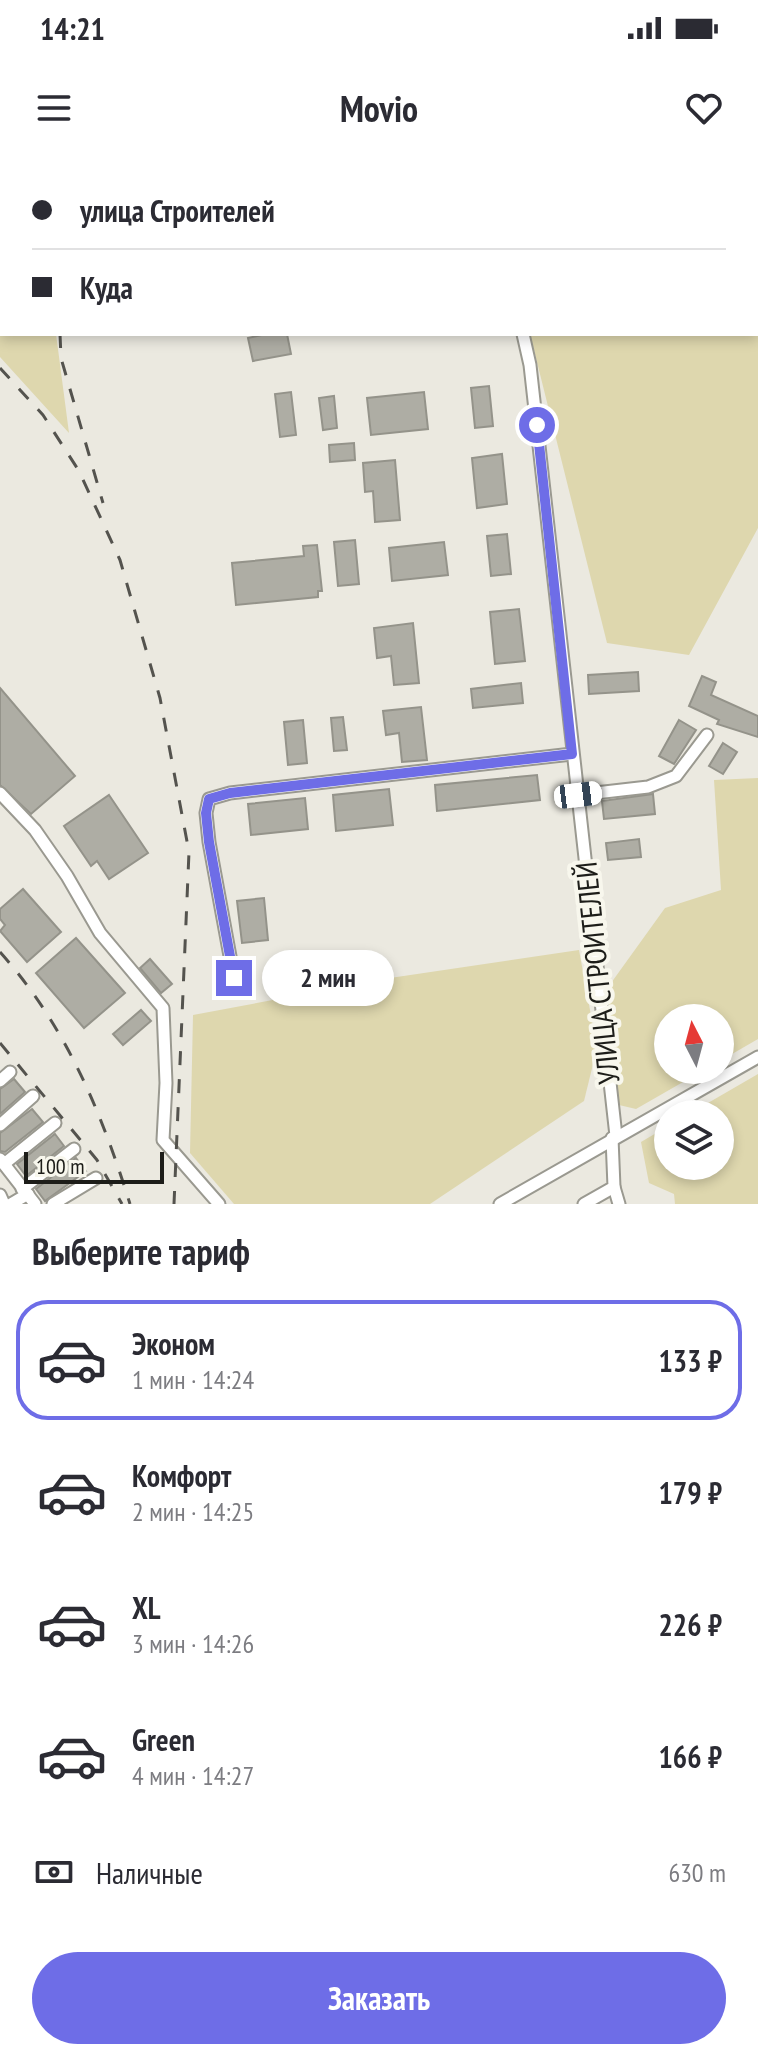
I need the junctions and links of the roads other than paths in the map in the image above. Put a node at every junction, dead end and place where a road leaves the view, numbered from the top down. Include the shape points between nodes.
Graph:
1 (523, 336) edge
2 (707, 735) dead end
3 (572, 754) junction
4 (0, 793) edge
5 (578, 795) junction
6 (234, 978) dead end
7 (758, 1057) edge
8 (10, 1072) dead end
9 (0, 1081) edge
10 (33, 1096) dead end
11 (55, 1123) dead end
12 (0, 1125) edge
13 (614, 1137) junction
14 (74, 1149) dead end
15 (2, 1161) edge
16 (96, 1178) dead end
17 (614, 1187) junction
18 (0, 1195) edge
19 (28, 1196) edge
20 (4, 1204) edge
21 (11, 1204) edge
22 (53, 1204) edge
23 (219, 1204) edge
24 (500, 1204) edge
25 (584, 1204) edge
26 (619, 1204) edge

1 - 3 street, УЛИЦА СТРОИТЕЛЕЙ
2 - 5 street via 676,776 648,787
3 - 5 street, УЛИЦА СТРОИТЕЛЕЙ
3 - 6 street via 423,768 209,799 209,842
4 - 23 street via 35,830 100,933 163,1008 163,1140
5 - 13 street, УЛИЦА СТРОИТЕЛЕЙ
7 - 13 street
8 - 9 street
10 - 12 street
11 - 15 street
13 - 17 street, УЛИЦА СТРОИТЕЛЕЙ
13 - 24 street
14 - 19 street
15 - 19 street
16 - 22 street
17 - 25 street
17 - 26 street, УЛИЦА СТРОИТЕЛЕЙ
18 - 20 street
19 - 21 street

